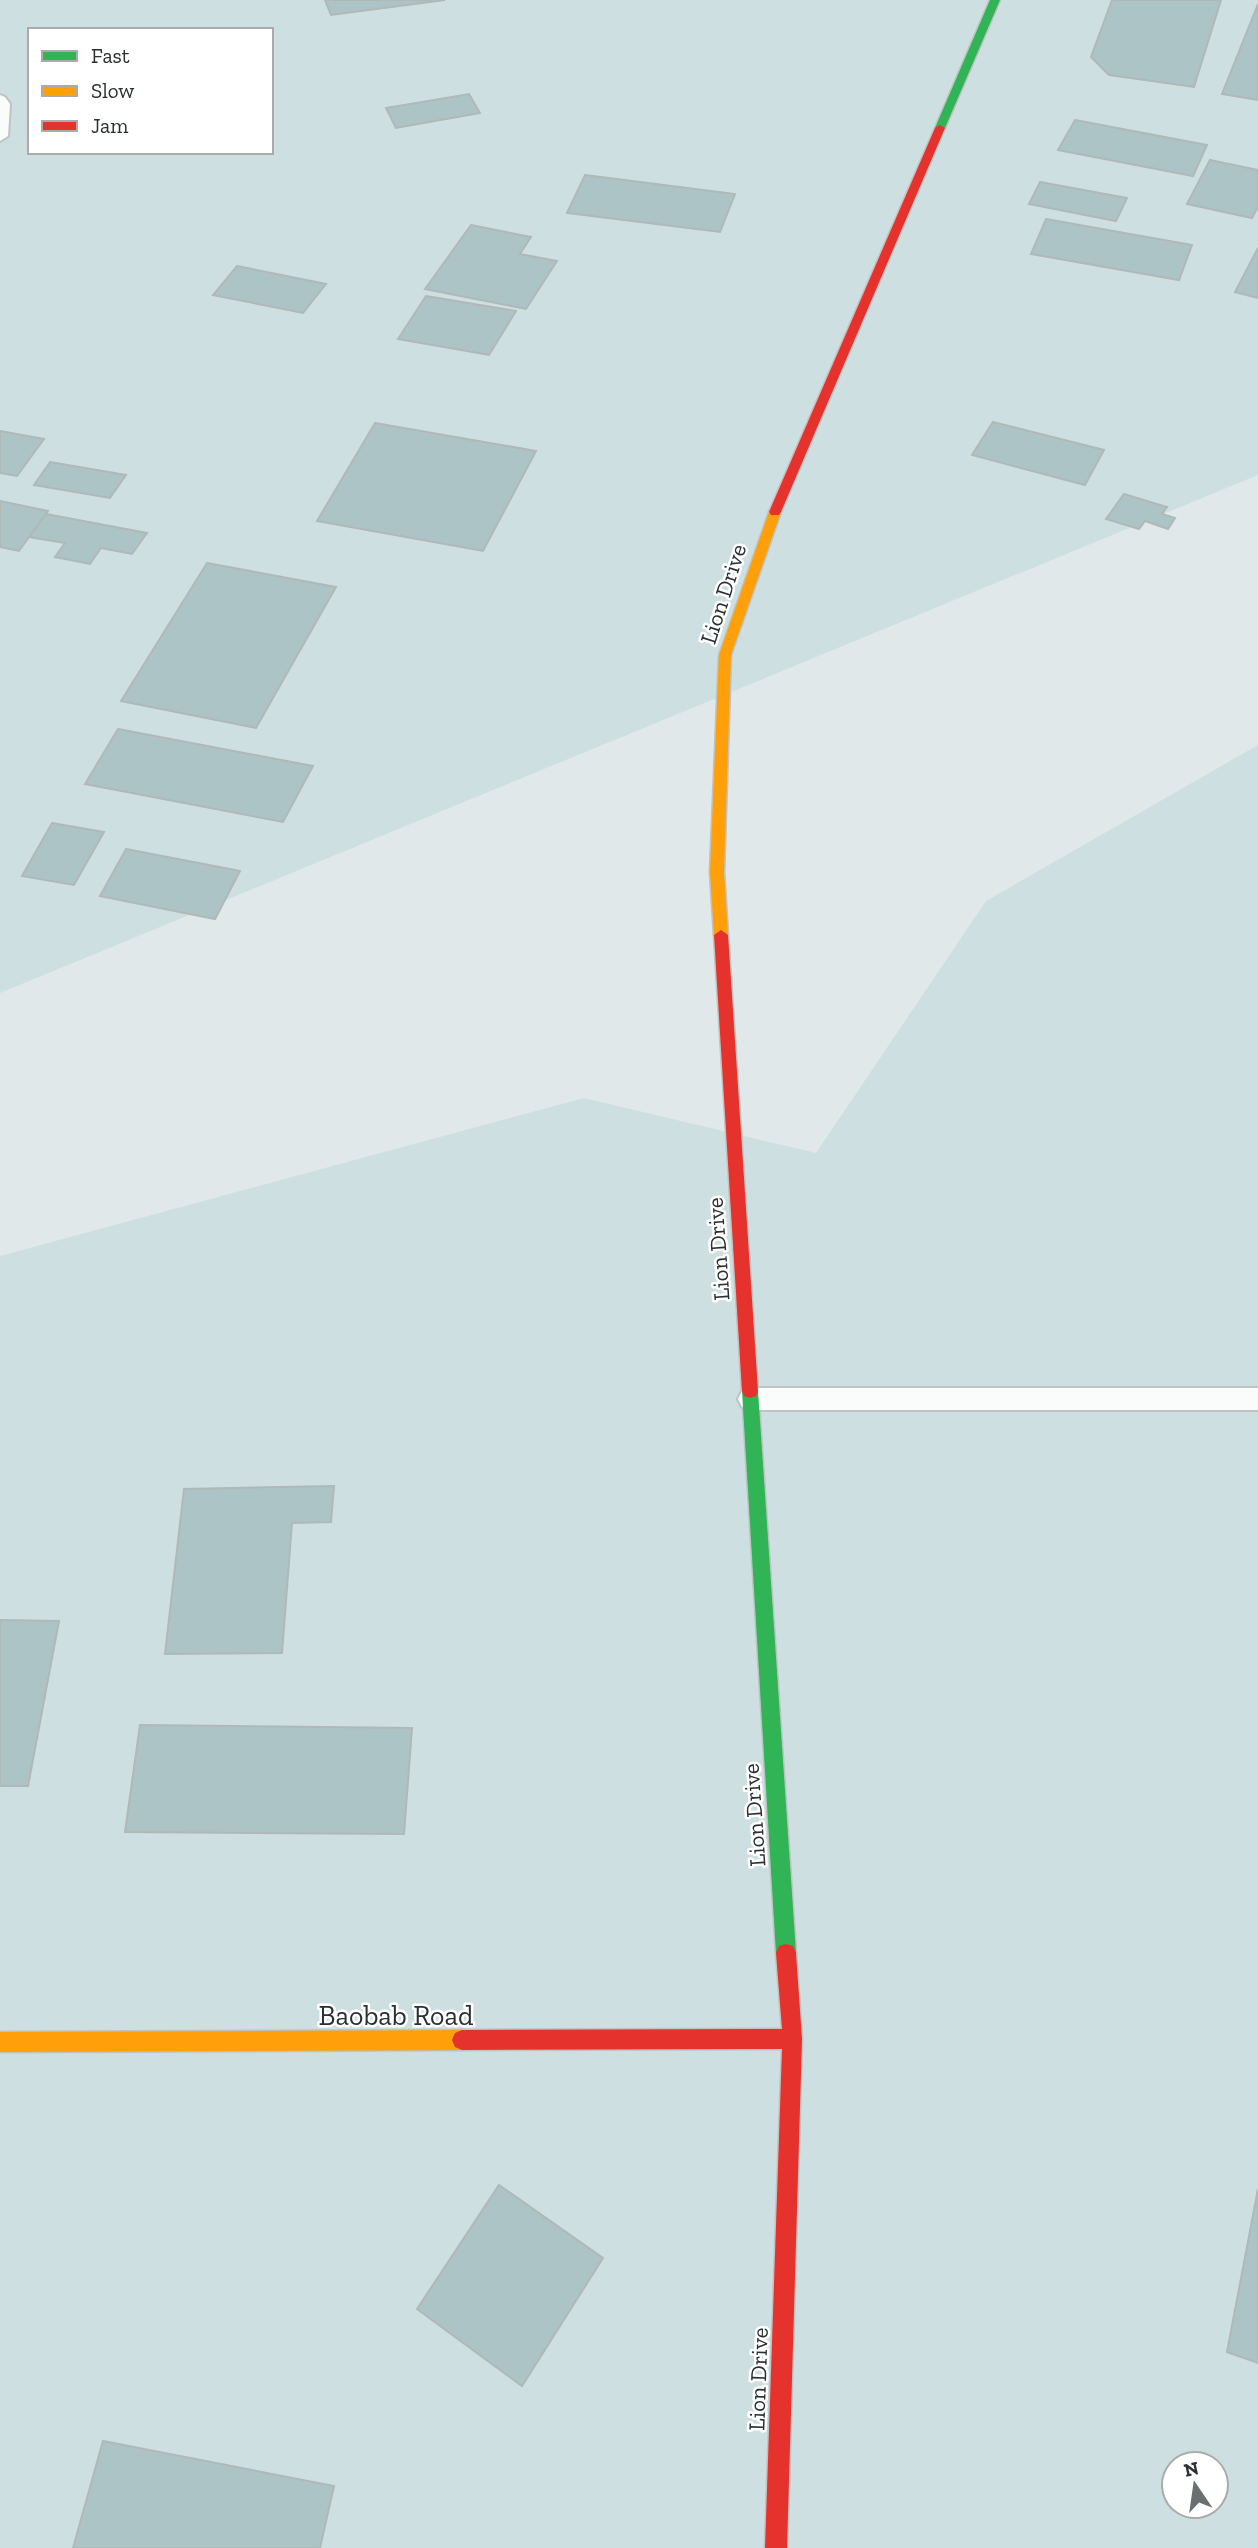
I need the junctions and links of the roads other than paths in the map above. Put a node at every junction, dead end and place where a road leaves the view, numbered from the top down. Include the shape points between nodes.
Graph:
1 (995, 0) edge
2 (0, 100) edge
3 (0, 136) edge
4 (751, 1399) junction
5 (1258, 1399) edge
6 (792, 2039) junction
7 (0, 2042) edge
8 (776, 2548) edge

1 - 4 street, Lion Drive via 771,521 725,655 717,872
2 - 3 lane
4 - 5 lane
4 - 6 street, Lion Drive
6 - 7 street, Baobab Road
6 - 8 street, Lion Drive

